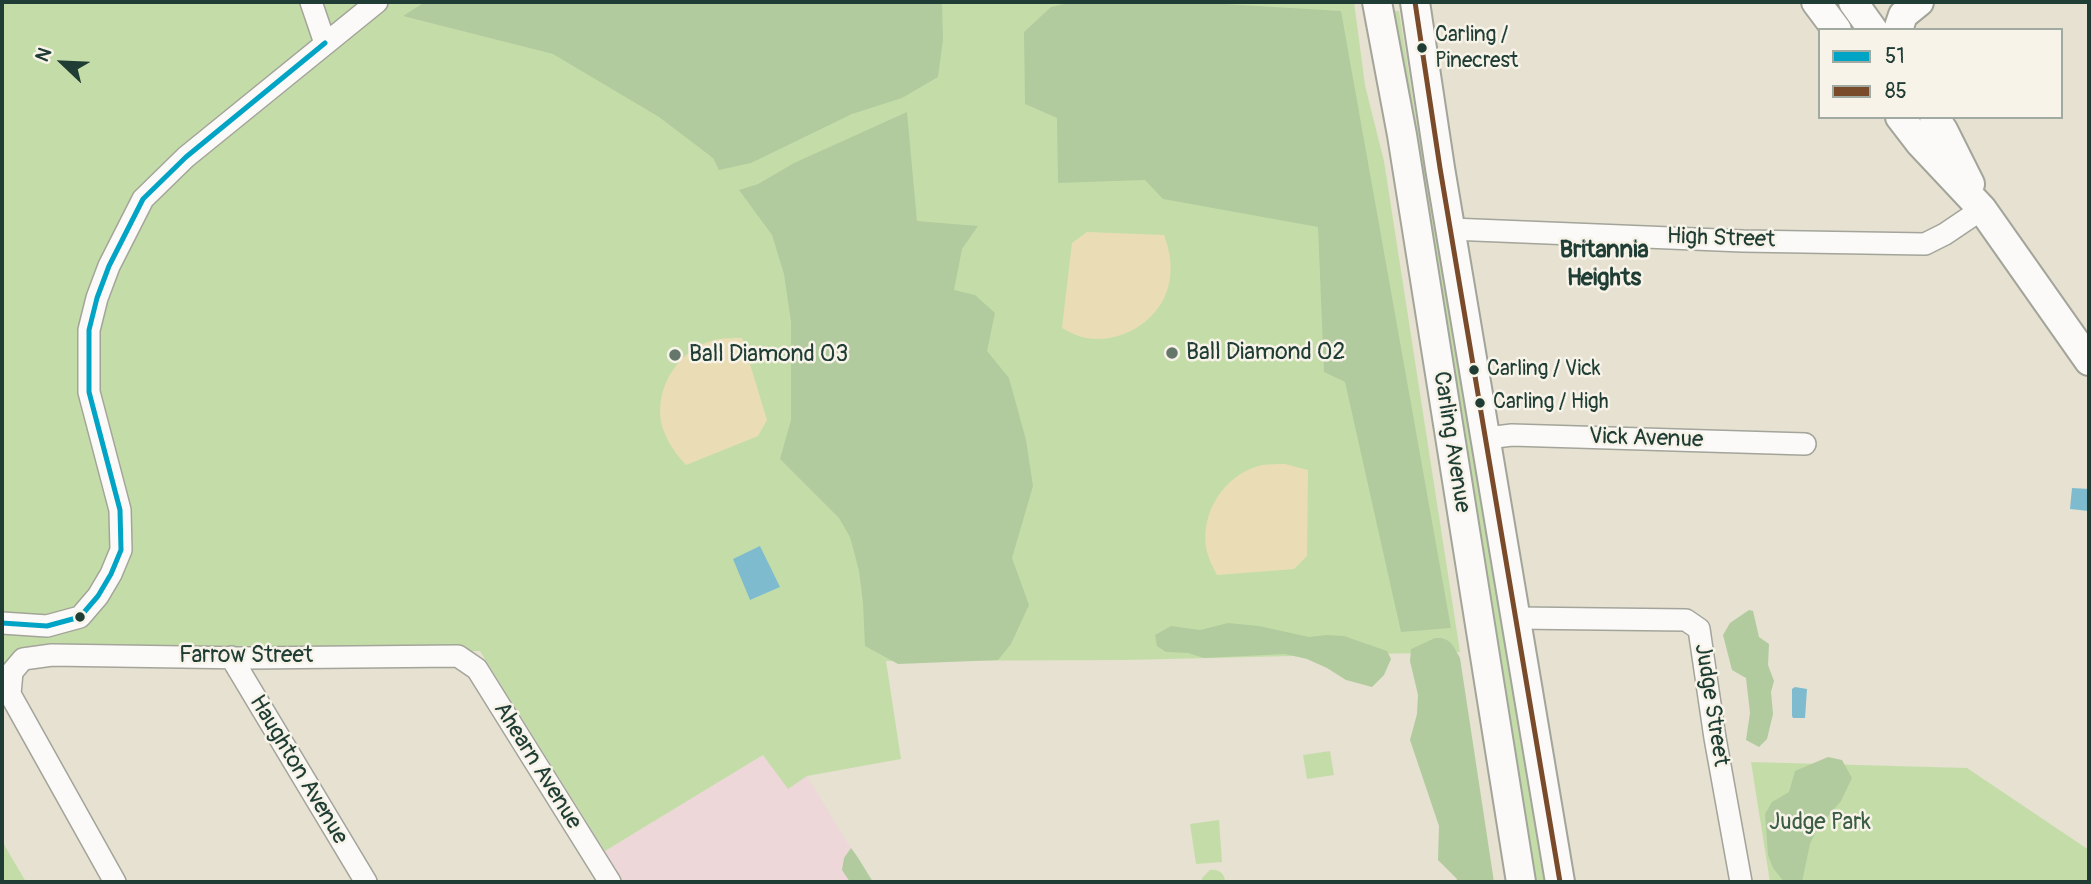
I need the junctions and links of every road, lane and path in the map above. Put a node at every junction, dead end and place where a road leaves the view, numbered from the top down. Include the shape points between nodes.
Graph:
1 (311, 2) edge
2 (377, 2) edge
3 (1377, 2) edge
4 (1415, 2) edge
5 (1816, 2) edge
6 (1853, 2) edge
7 (1919, 2) edge
8 (1836, 28) edge
9 (1872, 28) edge
10 (1899, 28) edge
11 (325, 43) junction
12 (1901, 119) edge
13 (1935, 119) edge
14 (1982, 209) junction
15 (1451, 229) junction
16 (2089, 361) edge
17 (1487, 438) junction
18 (1805, 444) dead end
19 (1516, 618) junction
20 (2, 623) edge
21 (458, 656) joint
22 (231, 657) junction
23 (115, 882) edge
24 (366, 882) edge
25 (610, 882) edge
26 (1521, 882) edge
27 (1560, 882) edge
28 (1741, 882) edge

1 - 11 street
2 - 11 street
3 - 26 main road, Carling Avenue
4 - 15 main road, Carling Avenue
5 - 8 main road
6 - 9 main road
7 - 10 main road via 1903,15
11 - 20 street via 186,157 143,199 109,266 89,330 89,392 120,510 121,550 105,585 80,617 47,626
12 - 14 main road
13 - 14 main road
14 - 15 street, High Street via 1925,244
14 - 16 main road
15 - 17 main road, Carling Avenue
17 - 18 street, Vick Avenue
17 - 19 main road, Carling Avenue
19 - 27 main road, Carling Avenue
19 - 28 street, Judge Street via 1686,620 1699,629
21 - 22 street, Farrow Street
21 - 25 street, Ahearn Avenue via 477,669
22 - 23 street, Farrow Street via 51,655 23,660 12,672 10,694
22 - 24 street, Haughton Avenue

